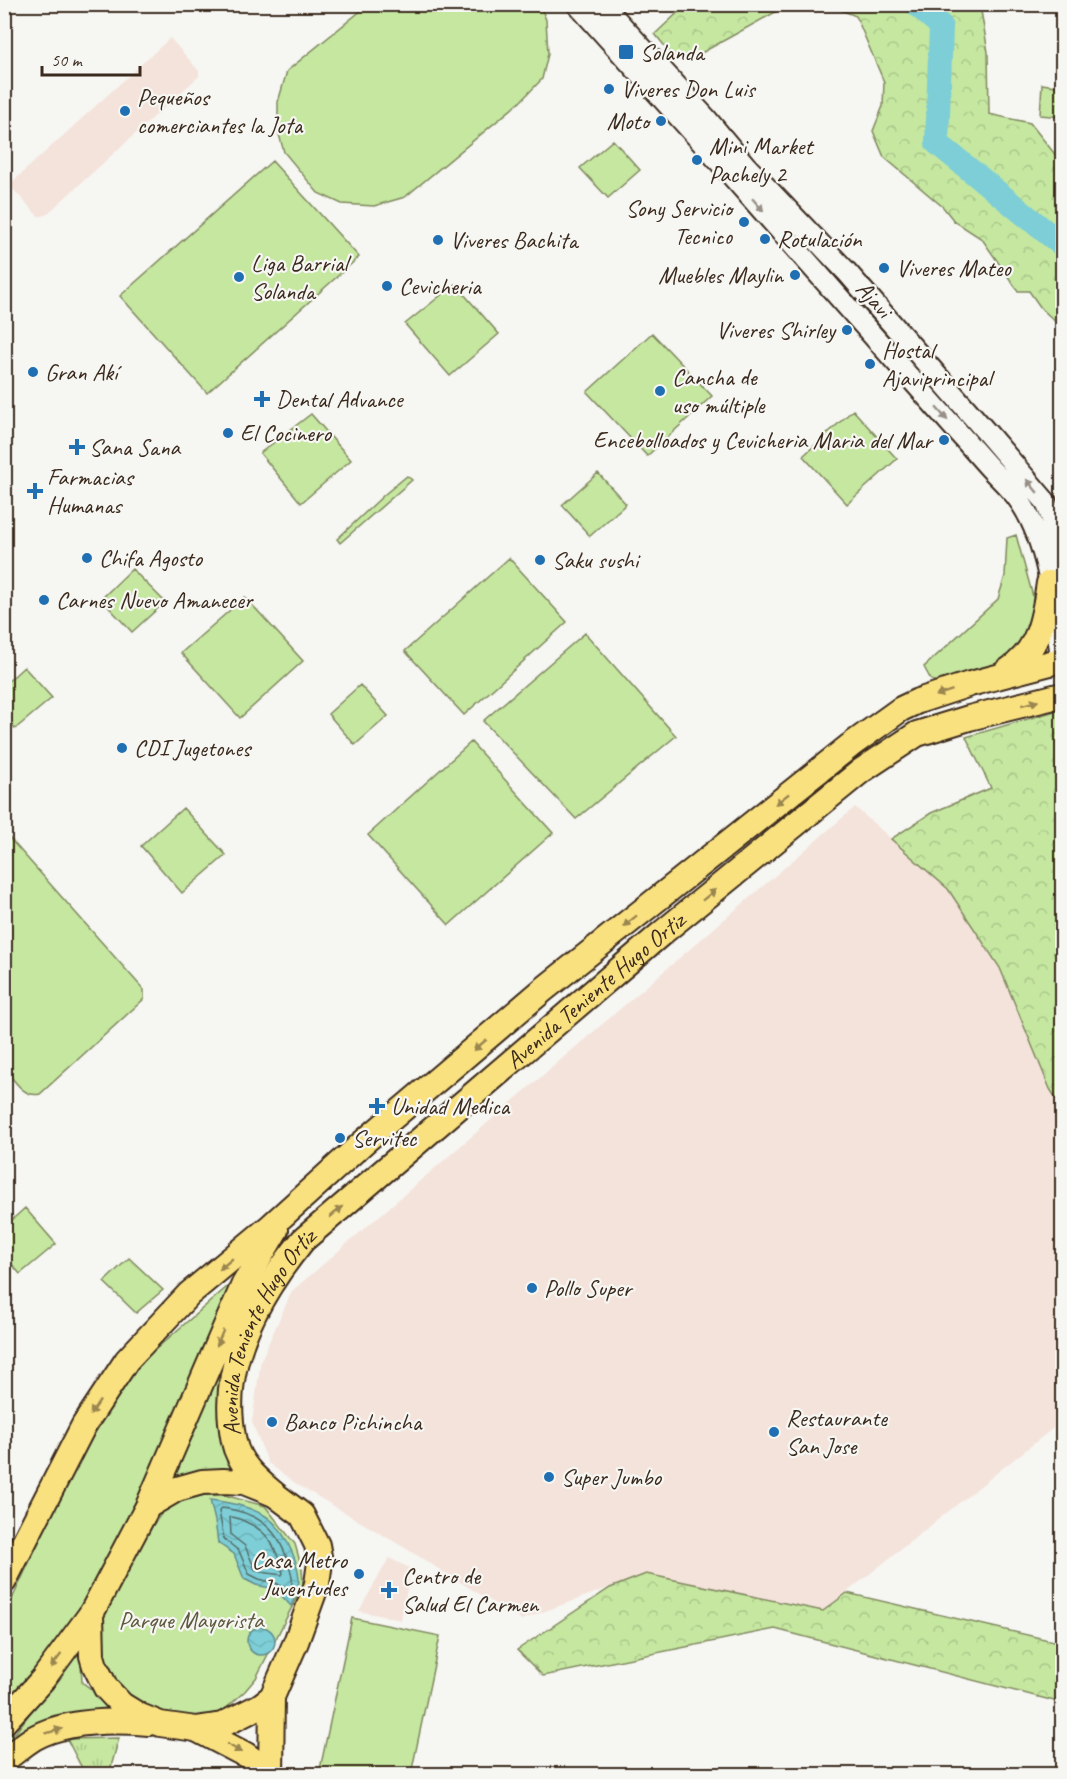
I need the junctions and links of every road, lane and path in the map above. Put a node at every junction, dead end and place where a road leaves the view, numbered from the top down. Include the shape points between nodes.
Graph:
1 (577, 4) edge
2 (602, 4) edge
3 (1062, 558) edge
4 (1049, 583) junction
5 (1062, 661) edge
6 (1000, 676) junction
7 (1062, 695) edge
8 (286, 1212) junction
9 (274, 1494) junction
10 (148, 1506) junction
11 (4, 1581) edge
12 (91, 1614) junction
13 (272, 1697) junction
14 (4, 1722) edge
15 (160, 1724) junction
16 (195, 1729) junction
17 (4, 1761) edge
18 (270, 1774) edge

1 -> 4 street, Ajavi via 1016,496 1038,539
3 -> 2 street, Ajavi via 1046,502 846,271 745,165
4 - 5 street, Ajavi
4 - 6 main road via 1044,618 1036,639 1026,656
5 - 6 main road, Avenida Teniente Hugo Ortiz
6 -> 8 main road, Avenida Teniente Hugo Ortiz via 901,709 851,745 543,990
9 -> 7 main road, Avenida Teniente Hugo Ortiz via 251,1472 236,1450 231,1419 232,1375 254,1316 284,1263 303,1240 662,933 861,771 917,734
8 -> 10 main road, Avenida Teniente Hugo Ortiz via 244,1284
8 -> 11 main road, Avenida Teniente Hugo Ortiz via 189,1294 127,1360 84,1425
9 - 10 main road via 244,1482 202,1482 177,1489
9 - 13 main road via 302,1515 317,1545 320,1562 318,1584
10 - 12 main road
12 -> 14 main road via 43,1679
12 - 15 main road via 92,1656 106,1688 123,1705
13 - 16 main road via 222,1725
13 - 18 main road
15 - 16 main road
17 -> 15 main road via 33,1739 60,1728 123,1721
16 -> 18 main road via 246,1755

